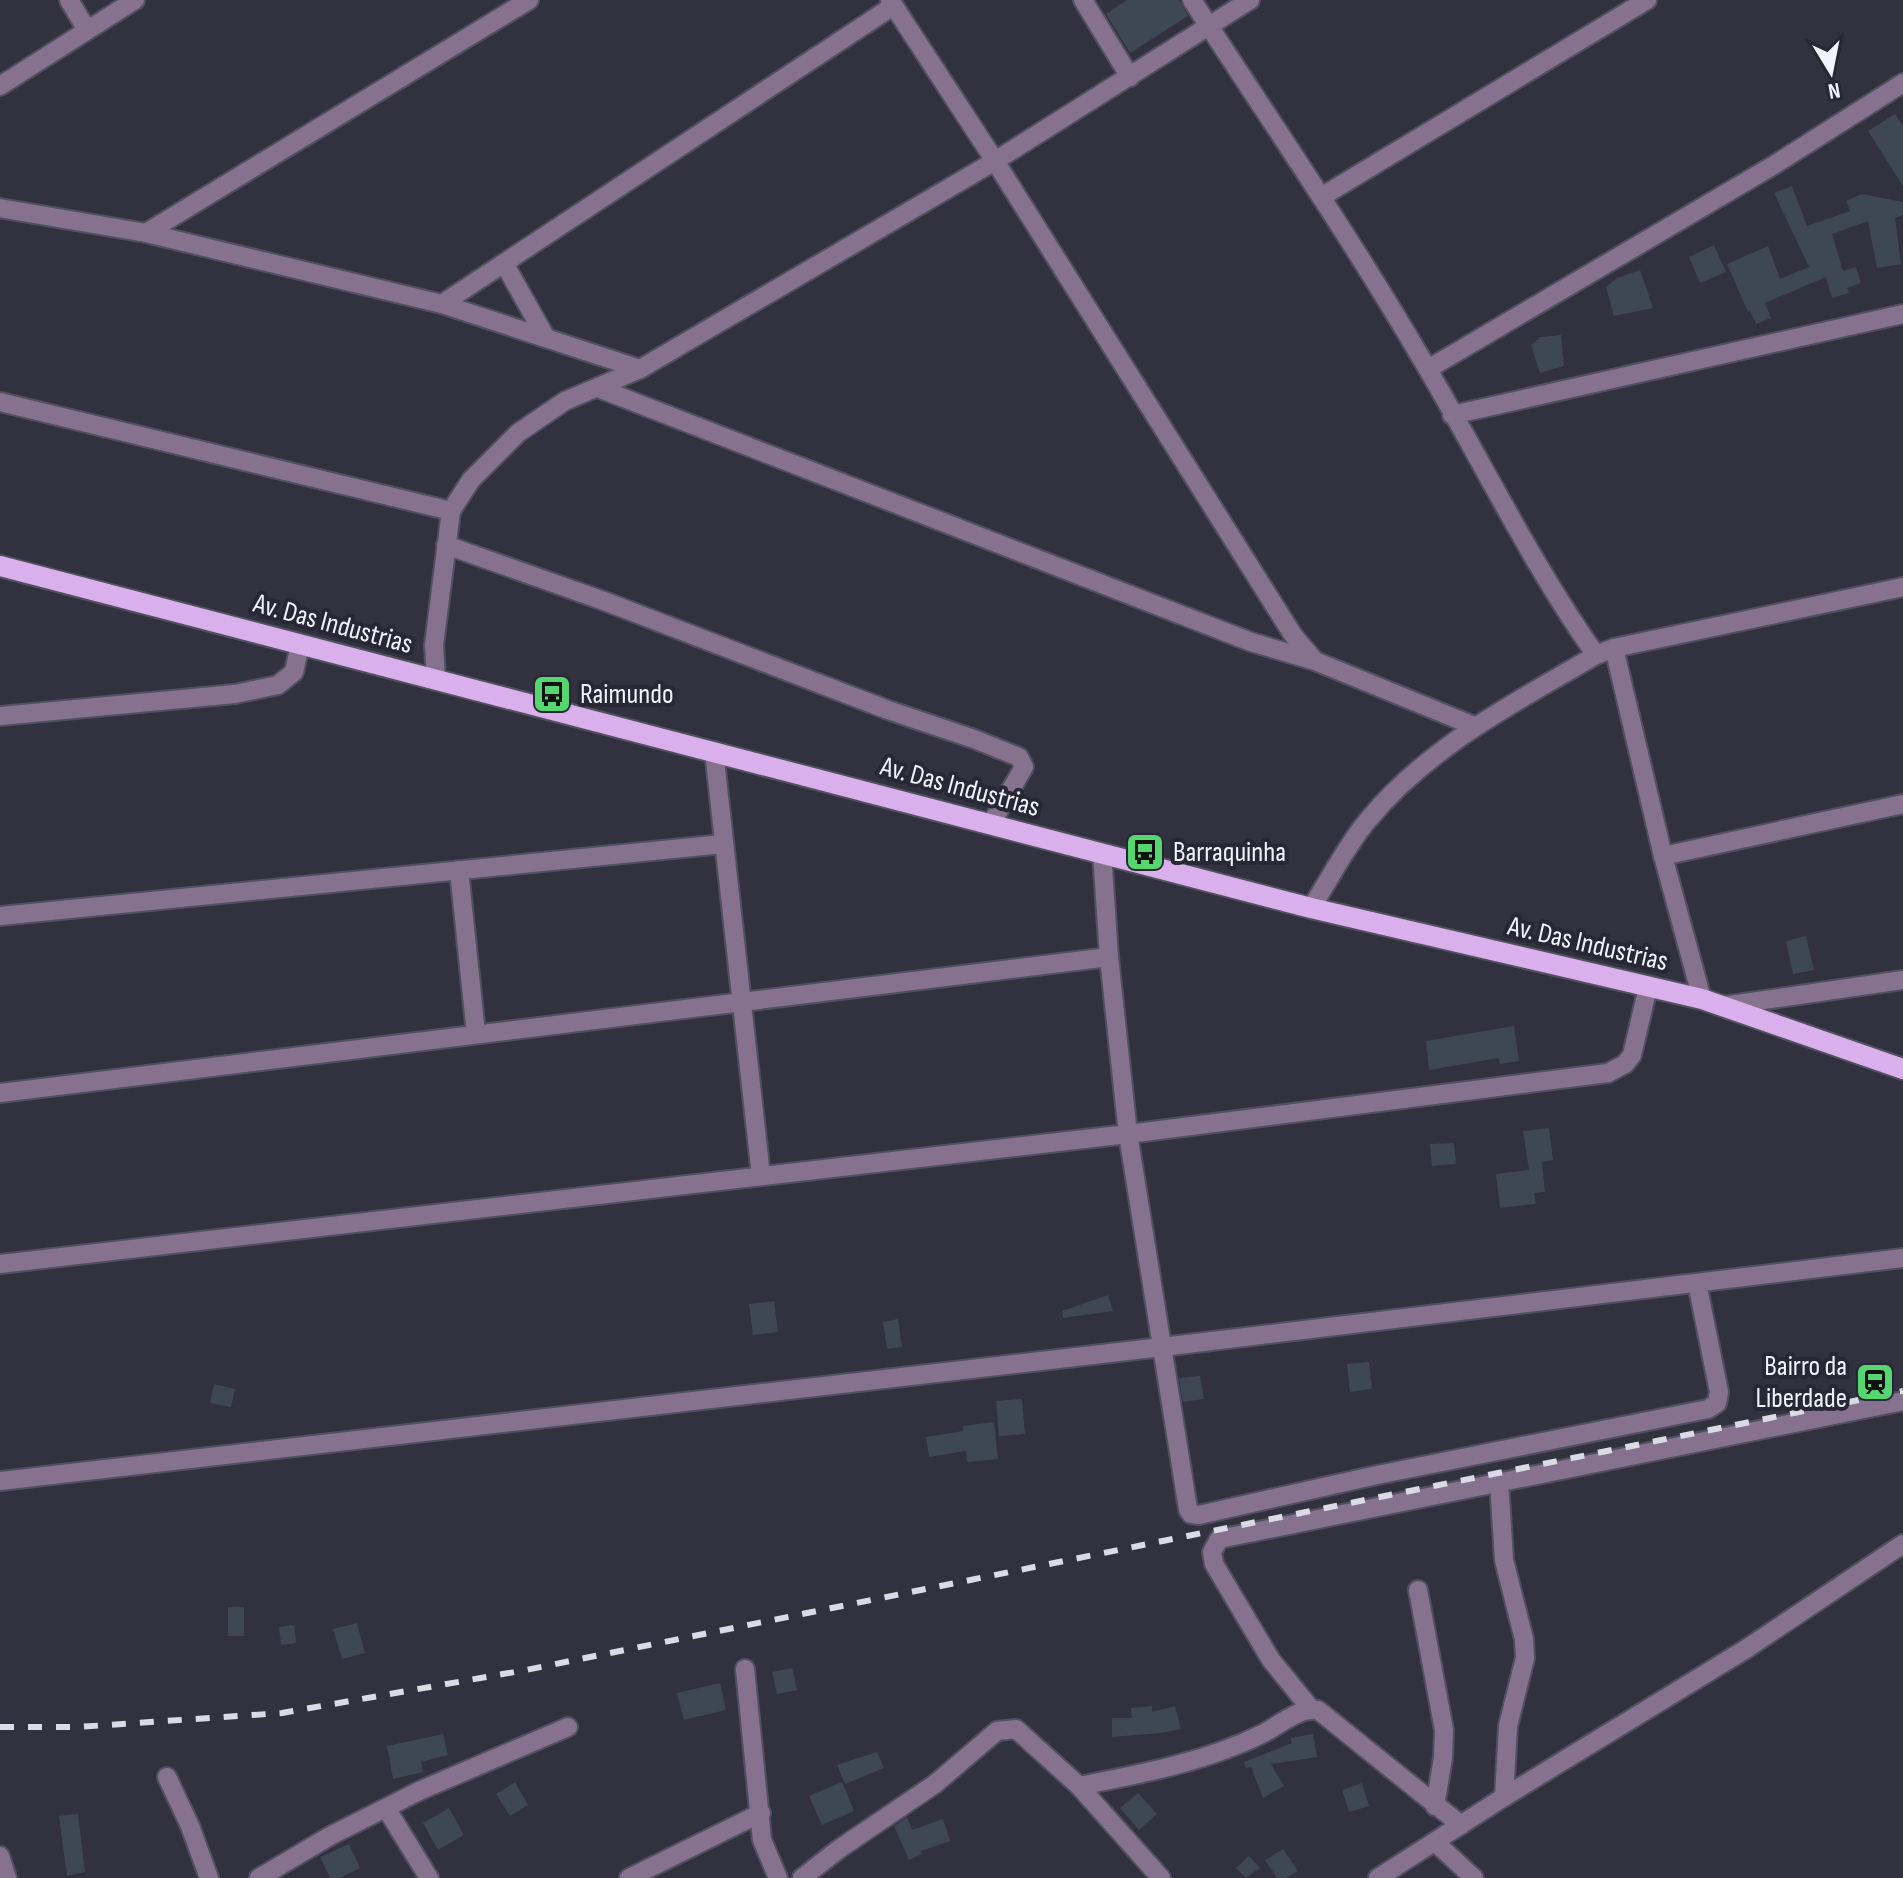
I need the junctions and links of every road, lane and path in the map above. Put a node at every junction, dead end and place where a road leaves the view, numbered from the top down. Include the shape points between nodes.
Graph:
1 (69, 0) edge
2 (135, 0) edge
3 (529, 0) edge
4 (1083, 0) edge
5 (1192, 0) edge
6 (1250, 0) edge
7 (1647, 0) edge
8 (892, 3) edge
9 (1210, 27) junction
10 (87, 30) junction
11 (1130, 77) junction
12 (1903, 83) edge
13 (0, 86) edge
14 (995, 161) junction
15 (1321, 197) junction
16 (0, 208) edge
17 (146, 233) junction
18 (504, 263) junction
19 (442, 304) junction
20 (1903, 314) edge
21 (546, 338) junction
22 (640, 369) junction
23 (1428, 369) junction
24 (598, 388) junction
25 (0, 402) edge
26 (1452, 415) junction
27 (451, 511) junction
28 (446, 545) junction
29 (0, 566) edge
30 (1903, 587) edge
31 (300, 644) junction
32 (1605, 652) junction
33 (1315, 661) junction
34 (436, 680) junction
35 (0, 716) edge
36 (1474, 726) junction
37 (714, 751) junction
38 (1903, 804) edge
39 (991, 824) junction
40 (723, 844) junction
41 (1102, 853) junction
42 (1663, 856) junction
43 (459, 870) junction
44 (1311, 908) junction
45 (0, 916) edge
46 (1109, 957) junction
47 (1903, 980) edge
48 (1648, 987) junction
49 (1702, 999) junction
50 (742, 1001) junction
51 (1723, 1006) junction
52 (476, 1034) junction
53 (1903, 1069) edge
54 (0, 1093) edge
55 (1128, 1134) junction
56 (761, 1176) junction
57 (1903, 1258) edge
58 (0, 1264) edge
59 (1697, 1283) junction
60 (1162, 1347) junction
61 (1903, 1401) edge
62 (0, 1481) edge
63 (1499, 1481) junction
64 (1903, 1544) edge
65 (1418, 1590) dead end
66 (745, 1669) dead end
67 (1311, 1709) junction
68 (568, 1727) dead end
69 (167, 1777) dead end
70 (1079, 1786) junction
71 (1504, 1797) junction
72 (1435, 1806) junction
73 (386, 1808) junction
74 (761, 1813) junction
75 (1461, 1825) junction
76 (1435, 1842) junction
77 (0, 1856) edge
78 (7, 1878) edge
79 (209, 1878) edge
80 (259, 1878) edge
81 (429, 1878) edge
82 (629, 1878) edge
83 (778, 1878) edge
84 (802, 1878) edge
85 (1161, 1878) edge
86 (1378, 1878) edge
87 (1474, 1878) edge

1 - 10 street
2 - 10 street
3 - 17 street
4 - 11 street
5 - 9 street
6 - 9 street
7 - 15 street
8 - 14 street
8 - 18 street
9 - 11 street
9 - 15 street
10 - 13 street
11 - 14 street
12 - 23 street
14 - 22 street
14 - 33 street via 1293,635
15 - 23 street
16 - 17 street
17 - 19 street
18 - 19 street
18 - 21 street
19 - 21 street
20 - 26 street
21 - 22 street
22 - 24 street
23 - 26 street
24 - 27 street via 565,401 518,433 471,480
24 - 33 street via 1251,642
25 - 27 street
26 - 32 street via 1548,583
27 - 28 street
28 - 34 street via 434,645
28 - 39 street via 1019,757 1024,767
29 - 31 main road, Av. Das Industrias
30 - 32 street
31 - 34 main road, Av. Das Industrias
31 - 35 street via 294,672 278,685 235,694
32 - 36 street
32 - 42 street
33 - 36 street
34 - 37 main road, Av. Das Industrias
36 - 44 street via 1368,820
37 - 39 main road, Av. Das Industrias
37 - 40 street
38 - 42 street
39 - 41 main road, Av. Das Industrias
40 - 43 street
40 - 50 street
41 - 44 main road, Av. Das Industrias
41 - 46 street
42 - 49 street
43 - 45 street
43 - 52 street
44 - 48 main road, Av. Das Industrias
46 - 50 street
46 - 55 street
47 - 51 street
48 - 49 main road, Av. Das Industrias
48 - 55 street via 1632,1055 1608,1073
49 - 51 main road, Av. Das Industrias
50 - 52 street
50 - 56 street
51 - 53 main road, Av. Das Industrias
52 - 54 street
55 - 56 street
55 - 60 street
56 - 58 street
57 - 59 street
59 - 60 street
59 - 60 street via 1719,1392 1717,1403 1708,1409 1199,1515 1188,1509
60 - 62 street
61 - 63 street
63 - 67 street via 1219,1539 1212,1552 1214,1564 1271,1660
63 - 71 street via 1504,1560 1525,1658 1508,1726
64 - 71 street via 1746,1649
65 - 72 street via 1444,1730
66 - 74 street
67 - 70 street via 1222,1750 1160,1770
67 - 72 street
68 - 73 street
69 - 79 street
70 - 84 street via 1016,1729 997,1731 935,1784
70 - 85 street
71 - 75 street
72 - 75 street
73 - 80 street
73 - 81 street
74 - 82 street
74 - 83 street via 762,1840
75 - 76 street
76 - 86 street
76 - 87 street
77 - 78 street

